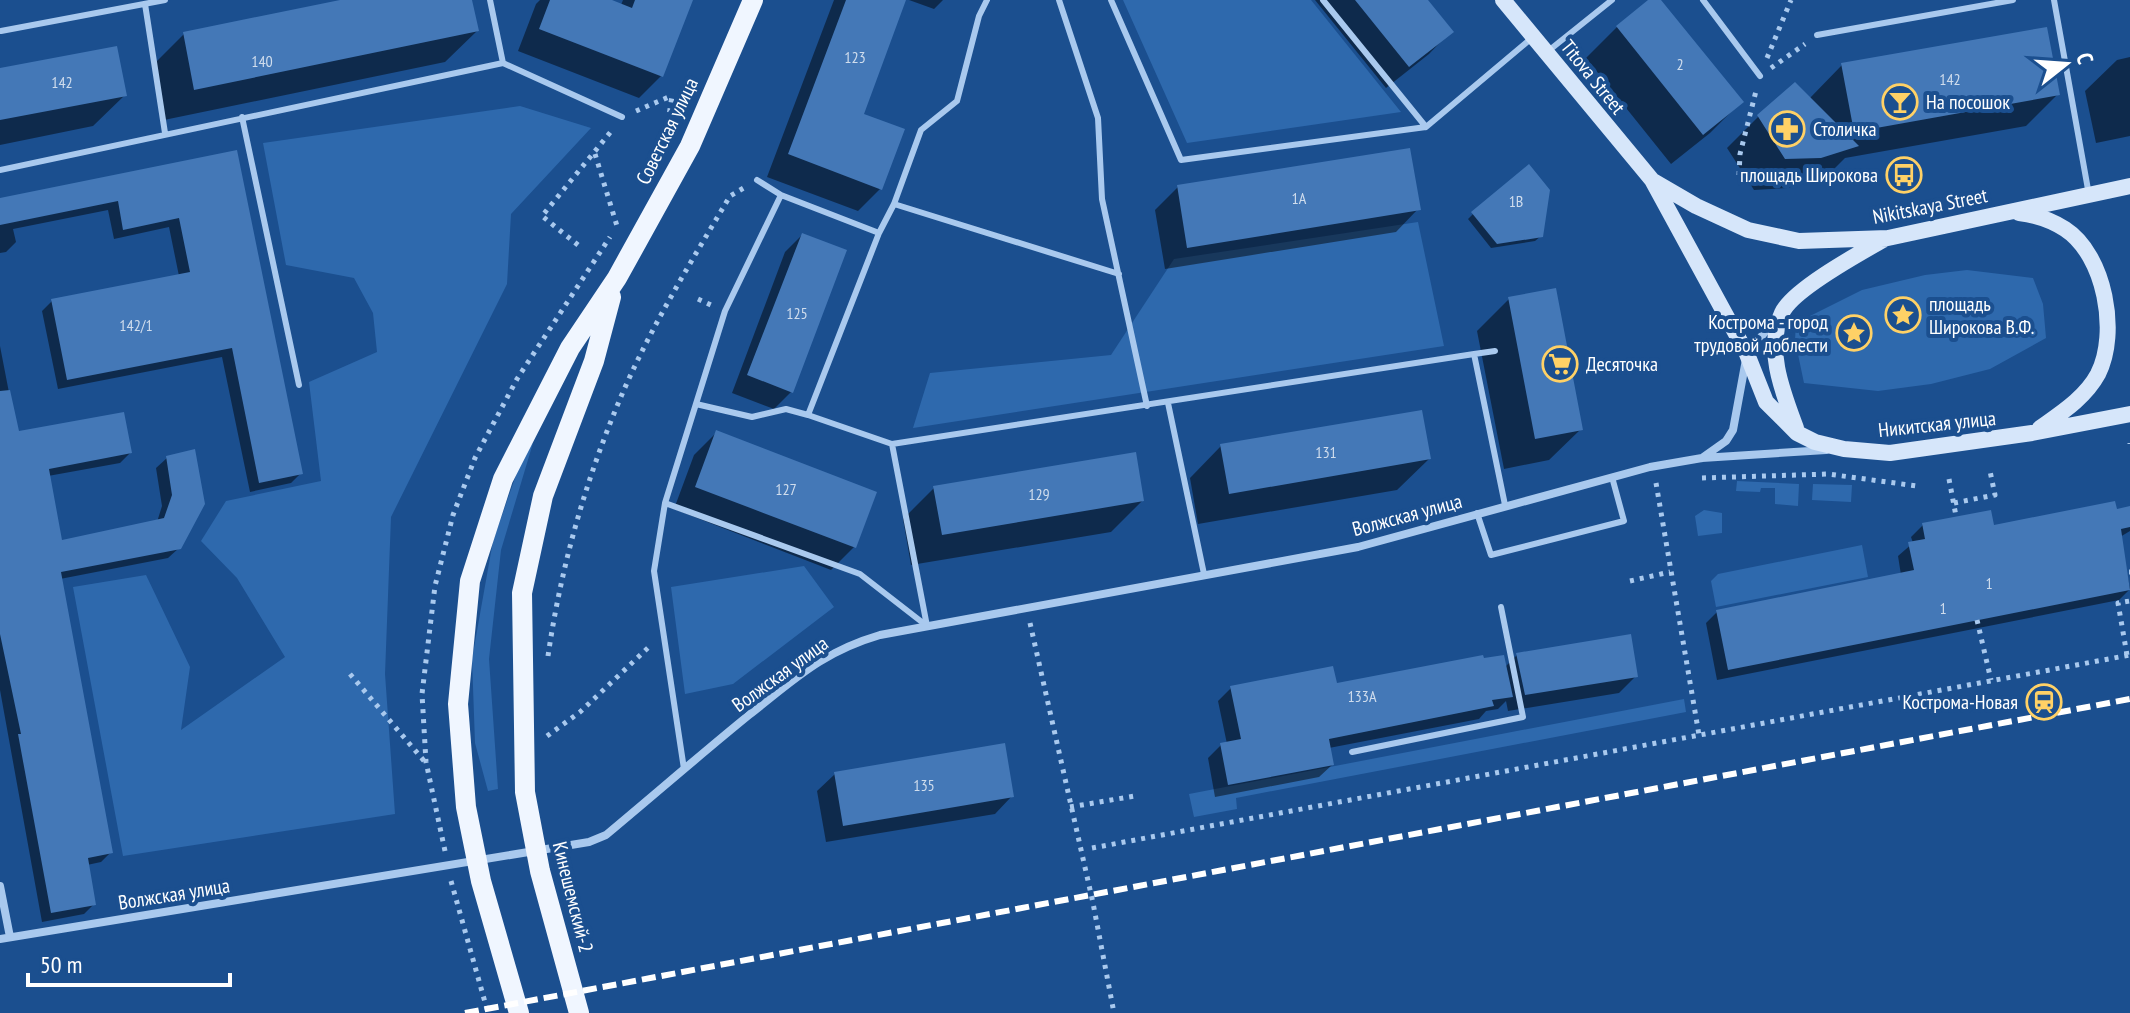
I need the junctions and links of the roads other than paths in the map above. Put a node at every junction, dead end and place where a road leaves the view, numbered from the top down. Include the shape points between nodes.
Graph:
1 (165, 0) edge
2 (490, 0) edge
3 (753, 0) edge
4 (987, 0) edge
5 (1059, 0) edge
6 (1111, 0) edge
7 (1323, 0) edge
8 (1503, 0) edge
9 (1612, 0) edge
10 (1703, 0) edge
11 (2013, 0) edge
12 (2054, 0) edge
13 (145, 4) junction
14 (1, 31) edge
15 (1817, 35) road end
16 (1534, 36) junction
17 (1547, 52) junction
18 (503, 63) junction
19 (1760, 76) road end
20 (242, 117) junction
21 (622, 117) road end
22 (1426, 127) junction
23 (165, 133) junction
24 (0, 170) edge
25 (757, 180) road end
26 (1652, 180) junction
27 (2130, 186) edge
28 (781, 195) junction
29 (2089, 195) junction
30 (894, 204) junction
31 (2007, 211) junction
32 (879, 233) junction
33 (1888, 238) junction
34 (1119, 274) junction
35 (617, 278) junction
36 (1783, 310) junction
37 (1495, 351) dead end
38 (1474, 354) junction
39 (1747, 354) junction
40 (299, 385) dead end
41 (1168, 403) junction
42 (696, 404) junction
43 (1147, 406) junction
44 (2130, 414) edge
45 (808, 415) junction
46 (1797, 433) junction
47 (2032, 433) junction
48 (892, 444) junction
49 (1844, 449) junction
50 (1702, 458) junction
51 (1612, 477) junction
52 (665, 503) junction
53 (1505, 505) junction
54 (1477, 513) junction
55 (1204, 574) junction
56 (1501, 607) dead end
57 (927, 626) junction
58 (1352, 752) dead end
59 (684, 769) junction
60 (0, 886) edge
61 (5, 938) edge
62 (519, 1013) edge
63 (579, 1013) edge

1 - 13 lane
2 - 18 lane
3 - 35 main road, Советская улица via 690,146
4 - 30 lane via 957,101 921,130
5 - 34 lane via 1098,118 1102,199
6 - 22 lane via 1181,160
7 - 22 lane
8 - 16 main road, Titova Street
9 - 17 lane
10 - 19 lane
11 - 15 lane
12 - 29 lane
13 - 14 lane
13 - 23 lane
16 - 17 main road, Titova Street
16 - 22 lane
17 - 26 main road, Titova Street
18 - 20 lane
18 - 21 lane
20 - 23 lane
20 - 40 lane
23 - 24 lane
25 - 28 lane
26 - 33 main road, Nikitskaya Street via 1748,230 1799,241
26 - 39 main road, Никитская улица
27 - 29 main road, Nikitskaya Street
28 - 32 lane
28 - 42 lane via 725,311
29 - 31 main road, Nikitskaya Street
30 - 32 lane
30 - 34 lane
31 - 33 main road, Nikitskaya Street
31 - 47 main road via 2039,216 2067,230 2089,254 2105,294 2109,337 2098,374 2072,405
32 - 45 lane
33 - 36 main road via 1846,261
34 - 43 lane
35 - 62 main road via 570,348 503,479 470,581 458,704 466,807
35 - 63 main road, Кинешемский-2 via 594,361 543,496 522,593 525,792 540,871
36 - 39 street
36 - 46 main road via 1774,338 1777,366
37 - 38 lane
38 - 41 lane
38 - 53 lane
39 - 46 main road, Никитская улица via 1766,402
39 - 50 street via 1733,430
41 - 43 lane
41 - 55 lane
42 - 45 lane via 752,417 786,409
42 - 52 lane
43 - 48 lane
44 - 47 main road, Никитская улица
45 - 48 lane
46 - 49 main road, Никитская улица
47 - 49 main road, Никитская улица via 1890,453
48 - 57 lane
49 - 50 street, Волжская улица
50 - 51 street, Волжская улица
51 - 53 street, Волжская улица
51 - 54 lane via 1624,521 1491,555
52 - 57 lane via 860,574
52 - 59 lane via 654,571
53 - 54 street, Волжская улица
54 - 55 street, Волжская улица via 1358,547
55 - 57 street, Волжская улица
56 - 58 lane via 1523,717
57 - 59 street, Волжская улица via 847,645 822,658
59 - 61 street, Волжская улица via 606,835 589,842
60 - 61 street

